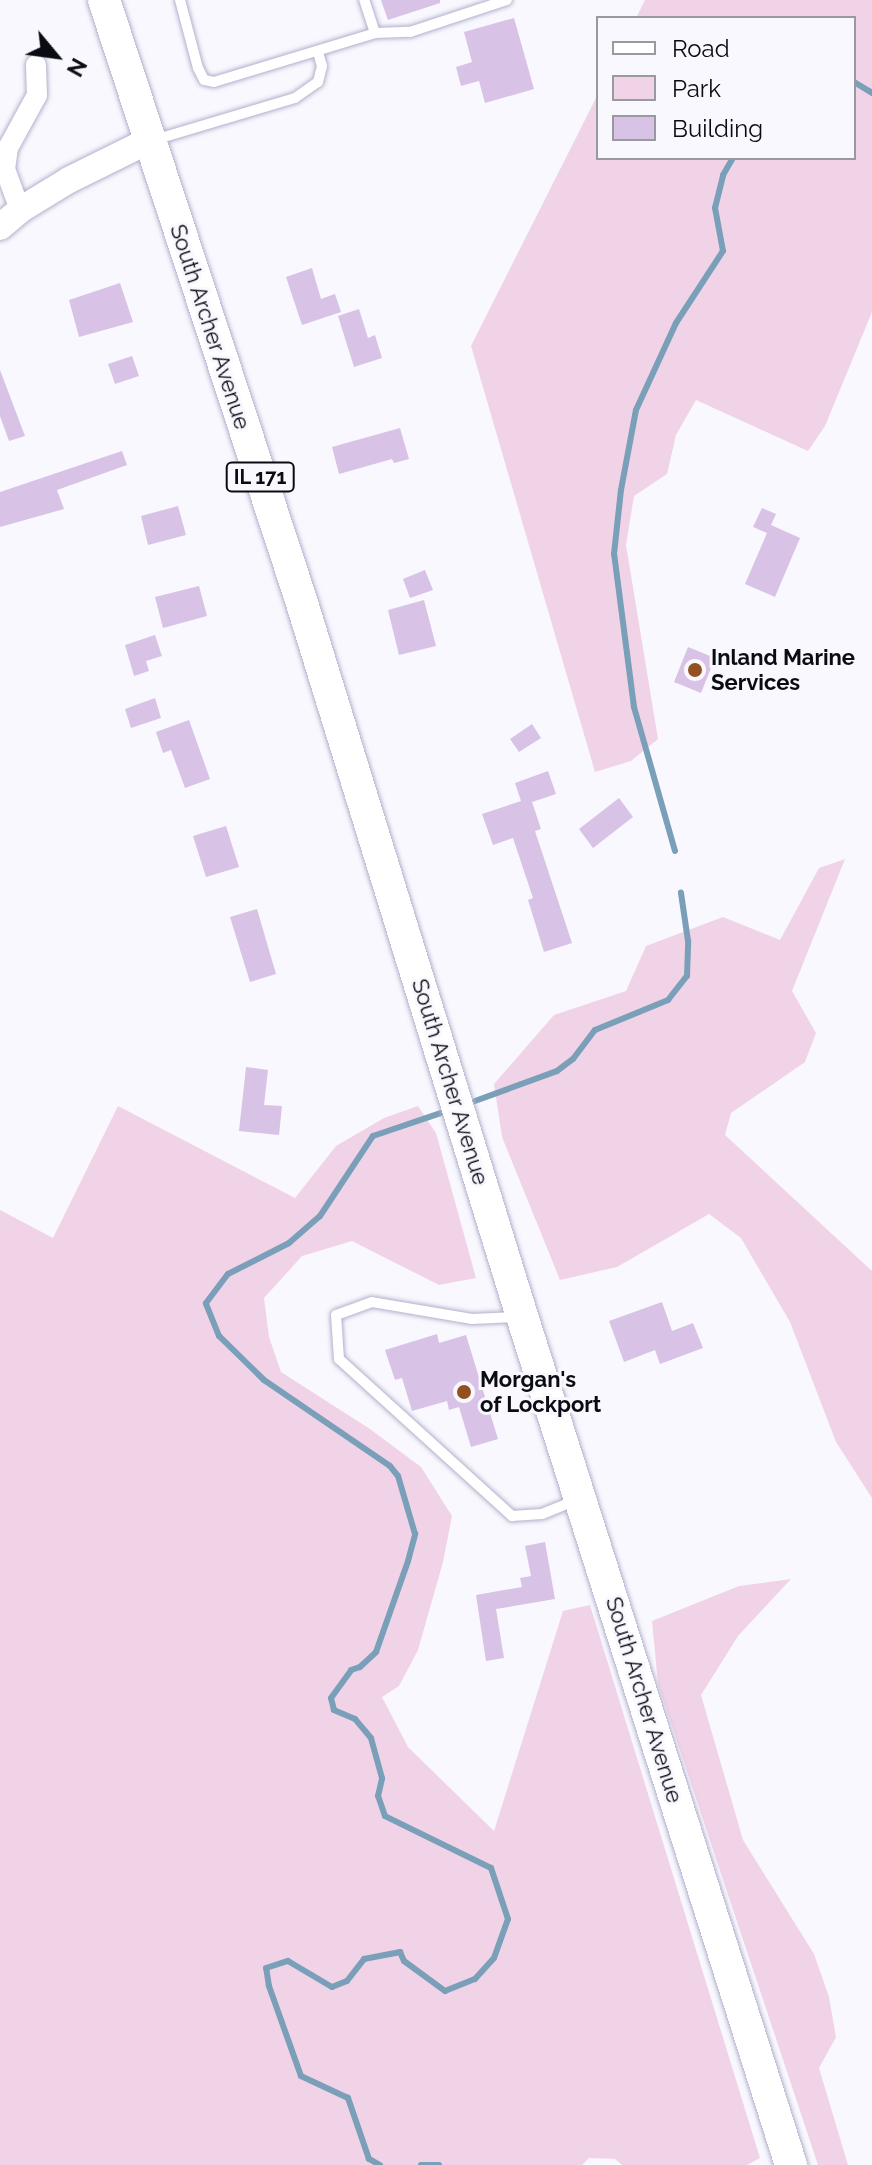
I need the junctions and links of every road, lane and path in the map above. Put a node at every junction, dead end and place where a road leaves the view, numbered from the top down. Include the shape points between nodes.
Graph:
1 (104, 0) edge
2 (180, 0) edge
3 (364, 0) edge
4 (507, 0) edge
5 (486, 3) edge
6 (375, 33) junction
7 (318, 52) junction
8 (36, 65) dead end
9 (148, 141) junction
10 (10, 219) edge
11 (522, 1316) junction
12 (581, 1498) junction
13 (791, 2165) edge

1 - 9 main road, South Archer Avenue / IL 171
2 - 7 lane via 204,80 214,82
3 - 6 lane
4 - 5 lane
5 - 6 lane via 410,32
6 - 7 lane
7 - 9 lane via 318,82 295,98
8 - 10 street via 37,95 8,148
9 - 10 street via 69,180
9 - 11 main road, South Archer Avenue / IL 171 via 301,600
11 - 12 main road, South Archer Avenue / IL 171
11 - 12 lane via 472,1319 372,1302 336,1315 339,1359 512,1516 542,1514
12 - 13 main road, South Archer Avenue / IL 171

